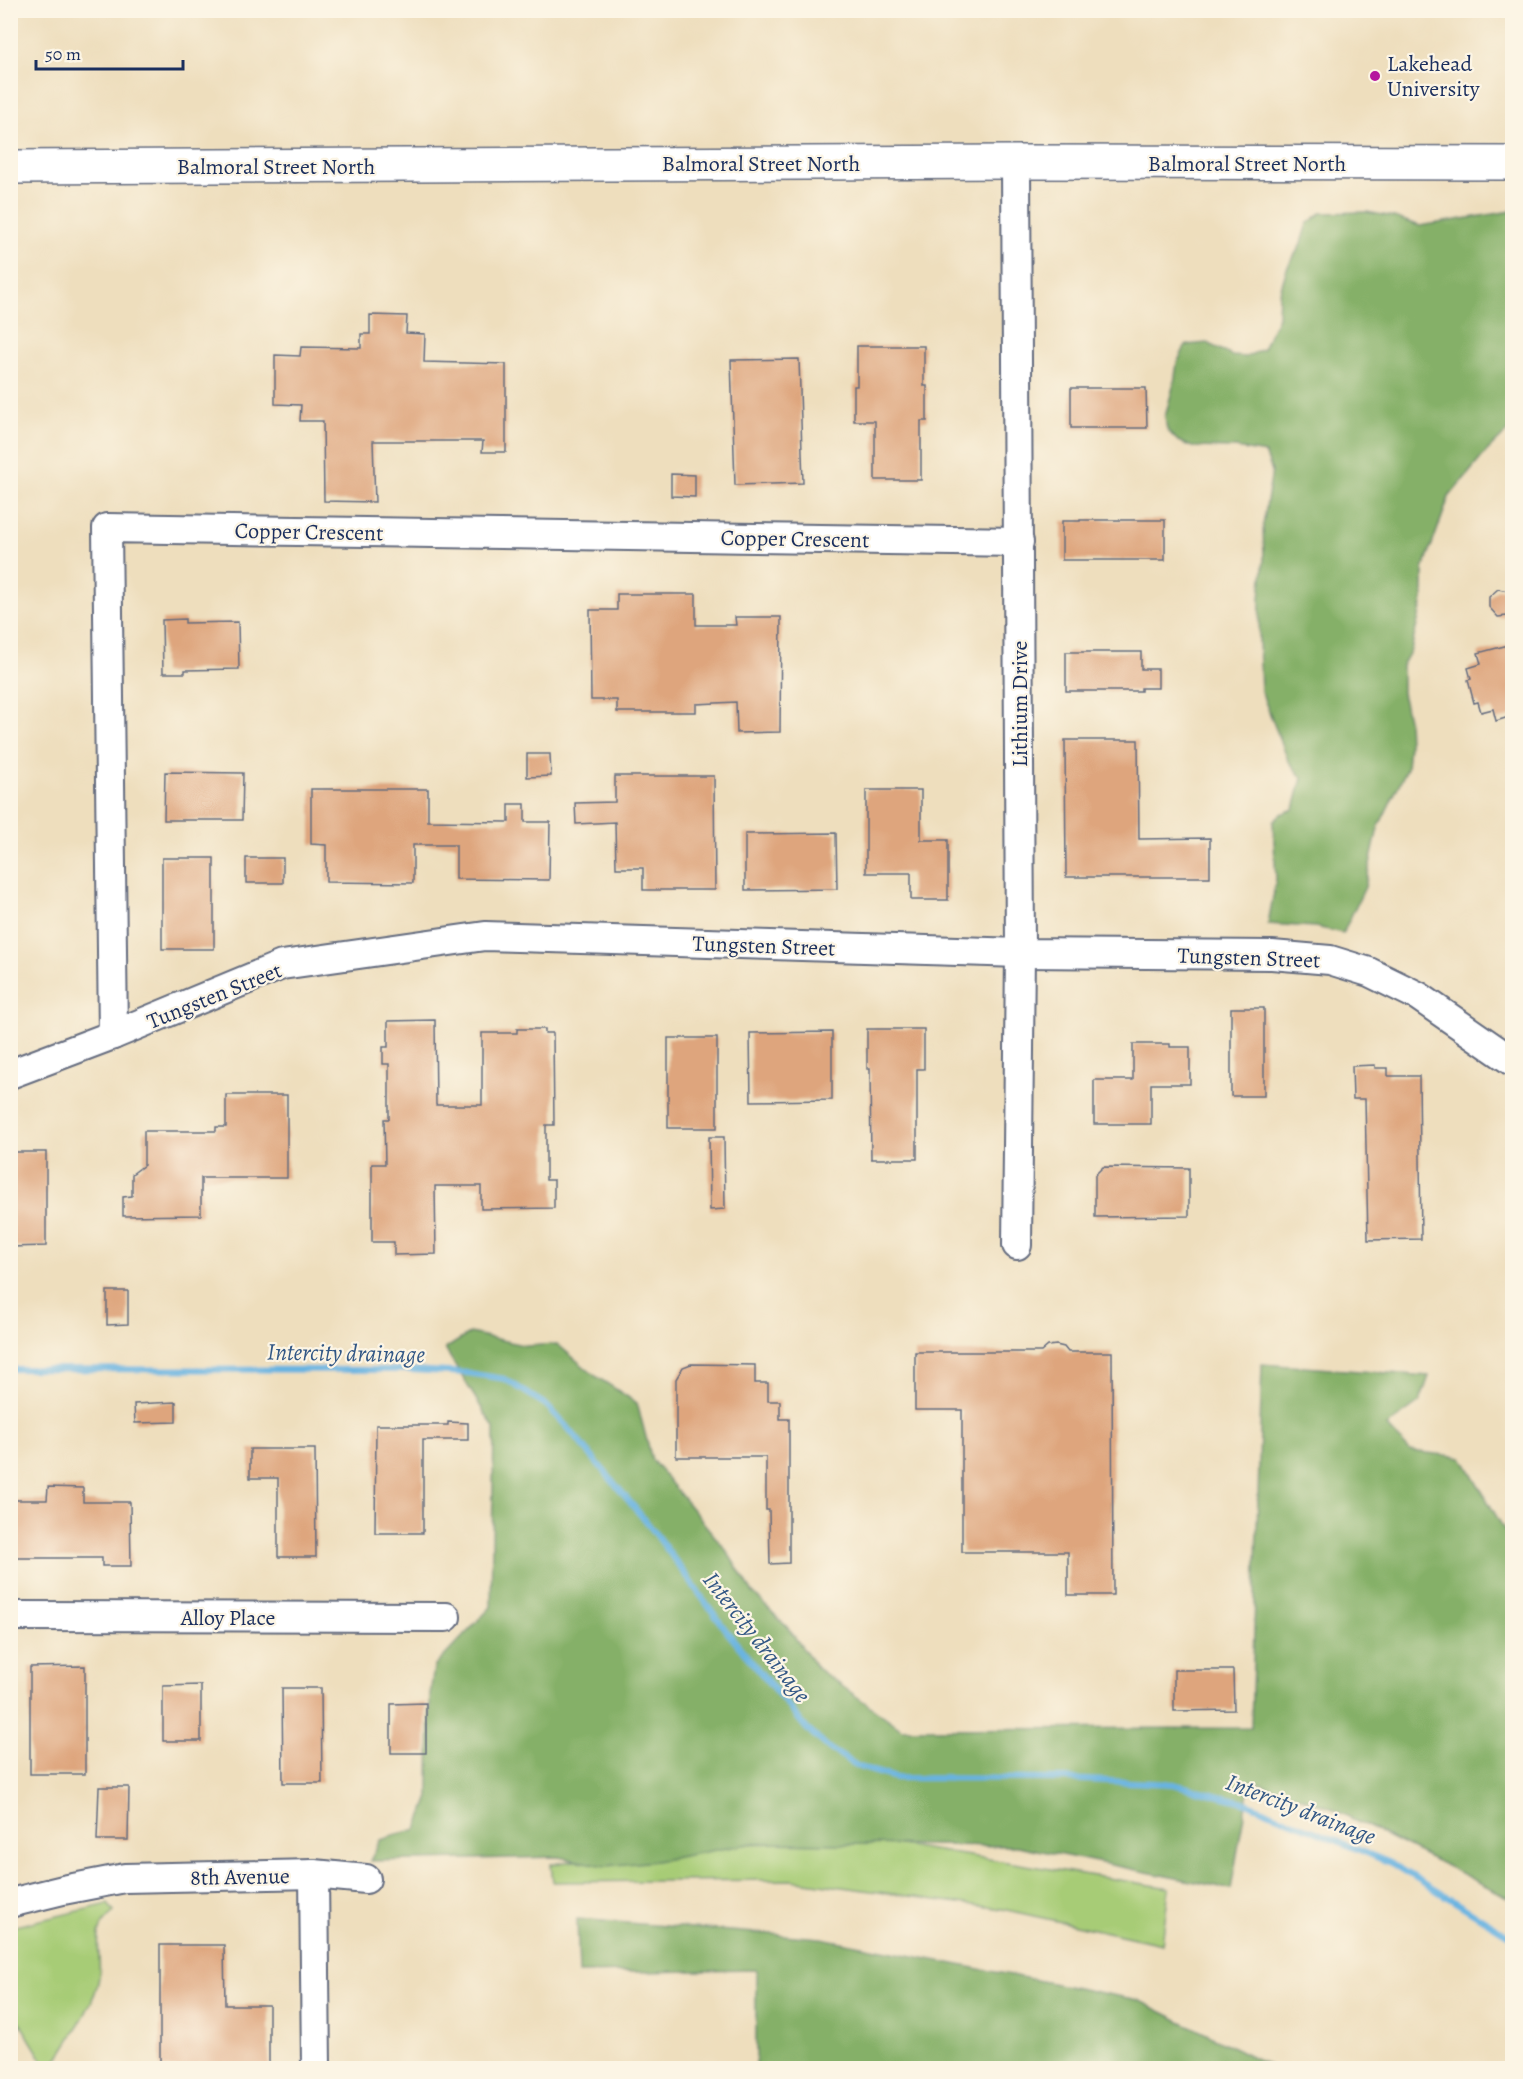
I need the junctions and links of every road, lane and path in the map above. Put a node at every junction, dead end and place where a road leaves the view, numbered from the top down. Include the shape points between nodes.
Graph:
1 (1016, 162) junction
2 (1512, 163) edge
3 (10, 167) edge
4 (1019, 542) junction
5 (1020, 953) junction
6 (113, 1035) junction
7 (1512, 1061) edge
8 (10, 1074) edge
9 (1017, 1245) dead end
10 (10, 1616) edge
11 (446, 1617) dead end
12 (314, 1874) junction
13 (366, 1879) dead end
14 (10, 1903) edge
15 (315, 2068) edge

1 - 2 main road, Balmoral Street North
1 - 3 main road, Balmoral Street North
1 - 4 street, Lithium Drive
4 - 5 street, Lithium Drive
4 - 6 street, Copper Crescent via 107,528
5 - 6 street, Tungsten Street via 485,936 282,965
5 - 7 street, Tungsten Street via 1272,955 1330,960 1369,972 1418,996
5 - 9 street, Lithium Drive
6 - 8 street, Tungsten Street
10 - 11 street, Alloy Place
12 - 13 street
12 - 14 street, 8th Avenue via 125,1878
12 - 15 street, 8th Avenue

